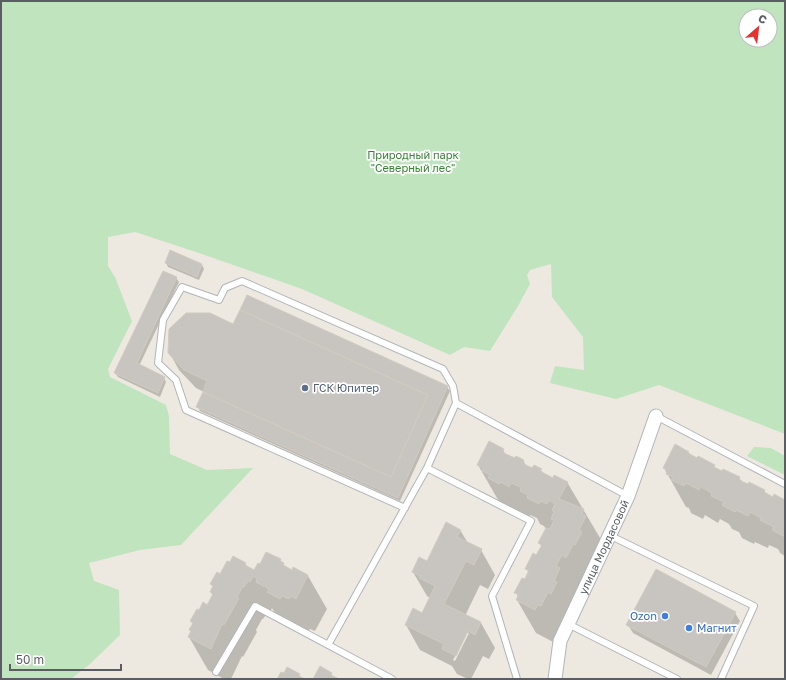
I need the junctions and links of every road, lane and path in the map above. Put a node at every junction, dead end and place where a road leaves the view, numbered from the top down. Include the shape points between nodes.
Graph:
1 (456, 403) junction
2 (656, 416) joint
3 (426, 468) junction
4 (785, 484) edge
5 (628, 496) junction
6 (404, 508) junction
7 (609, 535) junction
8 (568, 624) junction
9 (328, 645) junction
10 (216, 672) dead end
11 (392, 679) edge
12 (517, 679) edge
13 (555, 679) edge
14 (678, 679) edge
15 (721, 679) edge

1 - 3 lane
1 - 5 lane
1 - 6 lane via 453,386 443,369 242,281 225,288 219,300 182,287 163,320 158,363 176,380 186,410
2 - 4 lane
2 - 5 street, улица Мордасовой
3 - 6 lane
3 - 12 lane via 531,521 492,596
5 - 7 street, улица Мордасовой
6 - 9 lane
7 - 8 street, улица Мордасовой
7 - 15 lane via 754,606
8 - 13 street, улица Мордасовой via 560,641
8 - 14 lane
9 - 10 lane via 255,606
9 - 11 lane

